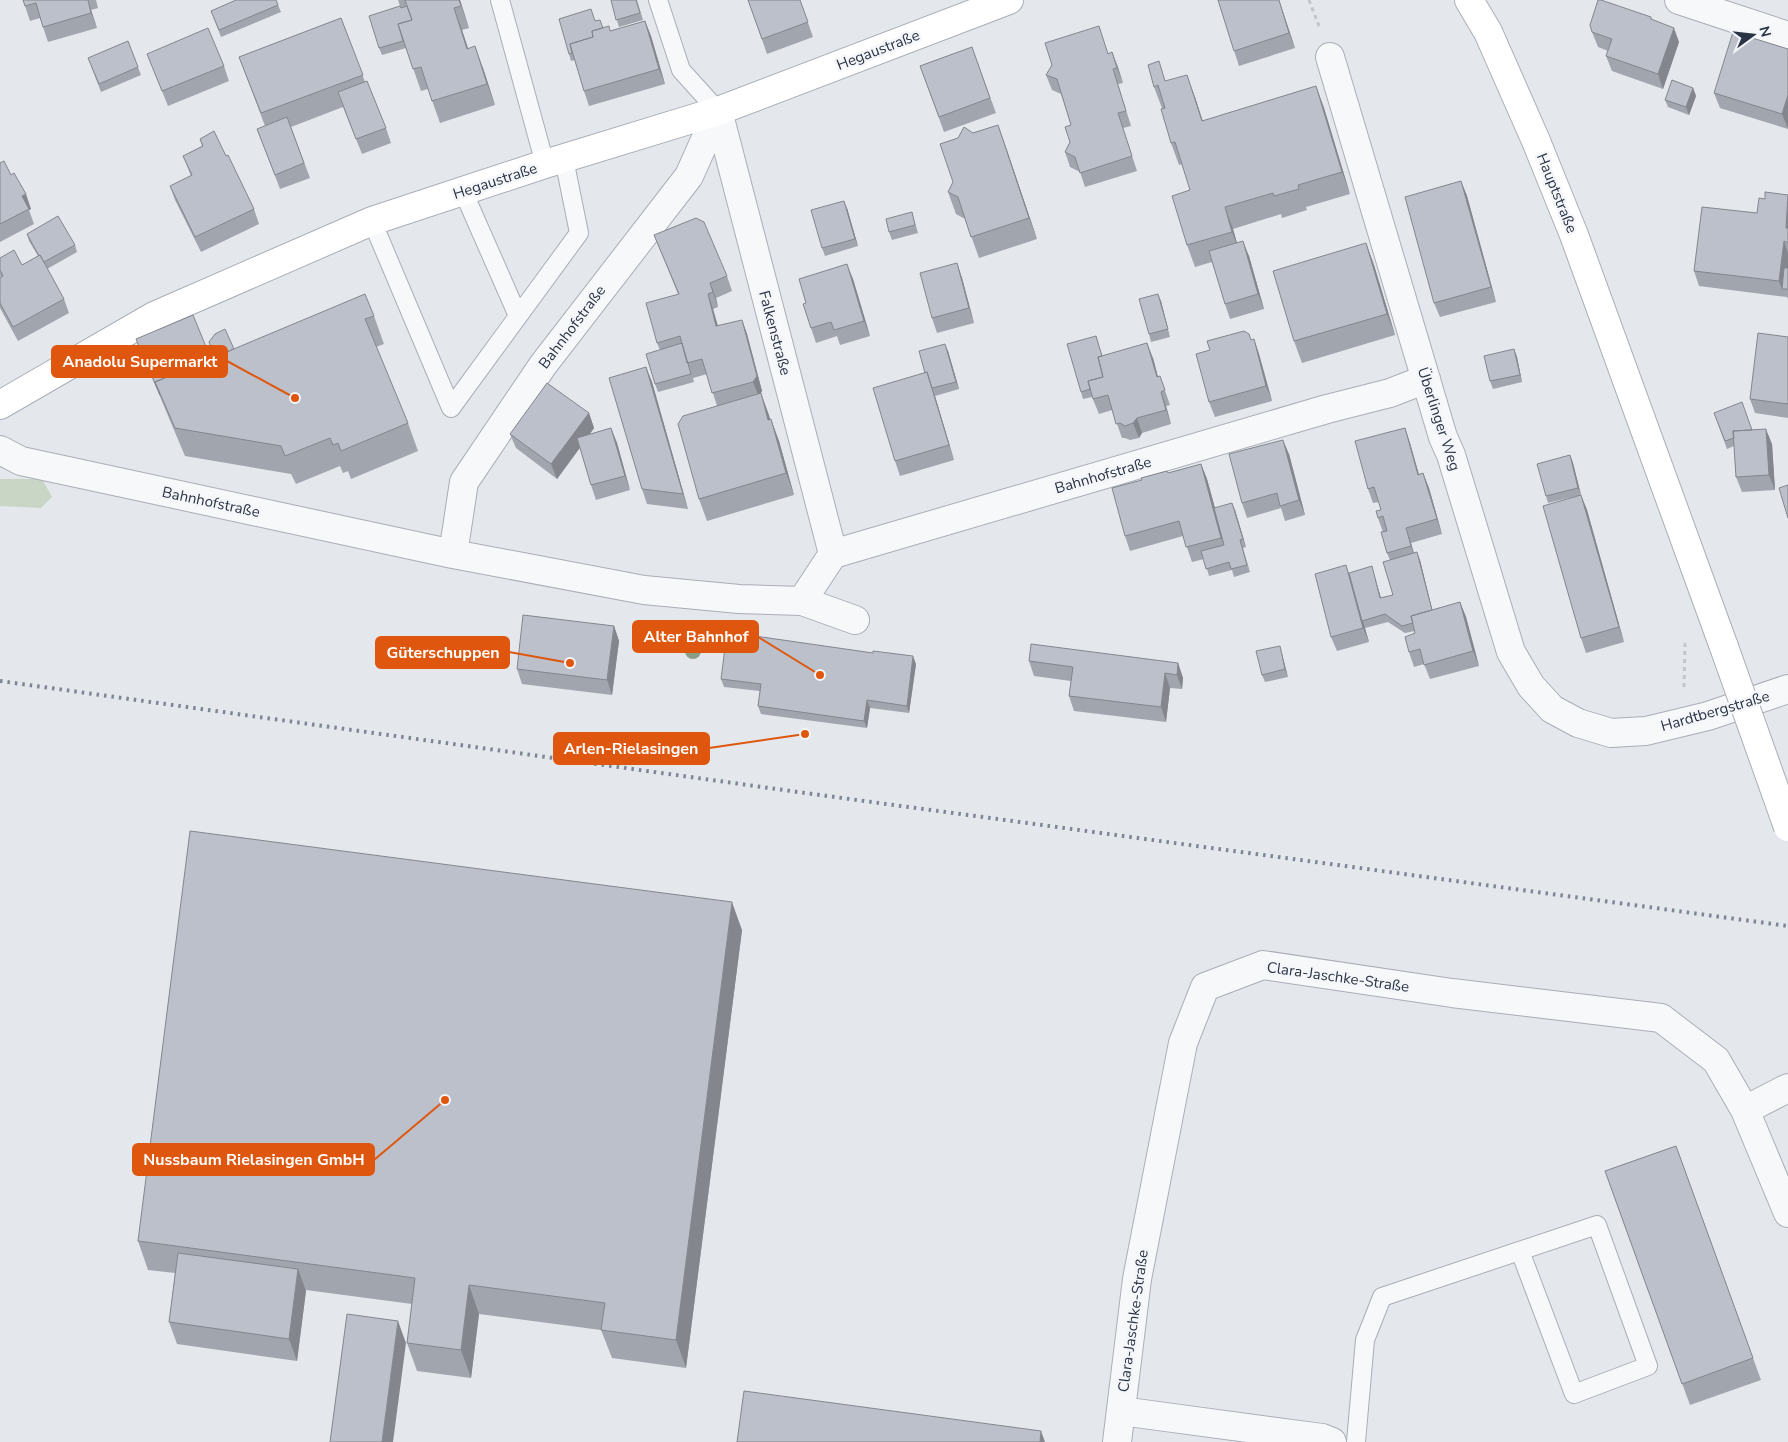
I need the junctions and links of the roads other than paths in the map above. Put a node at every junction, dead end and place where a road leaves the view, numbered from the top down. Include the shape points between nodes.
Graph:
1 (500, 0) edge
2 (658, 0) edge
3 (1009, 0) edge
4 (1469, 0) edge
5 (1679, 0) edge
6 (1787, 30) edge
7 (1330, 57) dead end
8 (718, 111) junction
9 (555, 161) junction
10 (463, 191) junction
11 (372, 222) junction
12 (518, 316) junction
13 (1426, 379) junction
14 (0, 405) edge
15 (0, 450) edge
16 (453, 554) junction
17 (832, 554) junction
18 (802, 601) junction
19 (855, 620) dead end
20 (1788, 689) edge
21 (1611, 733) joint
22 (1788, 827) edge
23 (1788, 1088) edge
24 (1745, 1110) junction
25 (1788, 1213) edge
26 (1520, 1251) junction
27 (1121, 1411) junction
28 (1117, 1442) edge
29 (1332, 1442) edge
30 (1356, 1442) edge

1 - 9 lane
2 - 8 lane via 681,70
3 - 8 main road, Hegaustraße
4 - 22 main road, Hauptstraße, bridge via 1488,32 1574,235
5 - 6 street
7 - 13 street, Überlinger Weg
8 - 9 main road, Hegaustraße
8 - 16 street, Bahnhofstraße via 689,176 543,365 464,482
8 - 17 street, Falkenstraße
9 - 10 main road, Hegaustraße
9 - 12 lane via 579,234
10 - 11 main road, Hegaustraße
10 - 12 lane
11 - 12 lane via 451,408
11 - 14 main road, Hegaustraße via 154,316
13 - 17 street, Bahnhofstraße via 1390,393
13 - 21 street, Überlinger Weg via 1511,652 1531,686 1552,709
15 - 16 street, Bahnhofstraße via 20,461
16 - 18 street, Bahnhofstraße via 644,590 739,600
17 - 18 street
18 - 19 street, Bahnhofstraße
20 - 21 street, Hardtbergstraße via 1708,716 1646,731
23 - 24 street
24 - 25 street, Clara-Jaschke-Straße
24 - 27 street, Clara-Jaschke-Straße via 1716,1060 1661,1018 1452,993 1264,965 1205,987 1183,1043 1137,1280
26 - 26 lane via 1597,1225 1648,1366 1574,1394
26 - 30 lane via 1382,1297 1365,1340
27 - 28 street, Clara-Jaschke-Straße
27 - 29 street via 1322,1438

